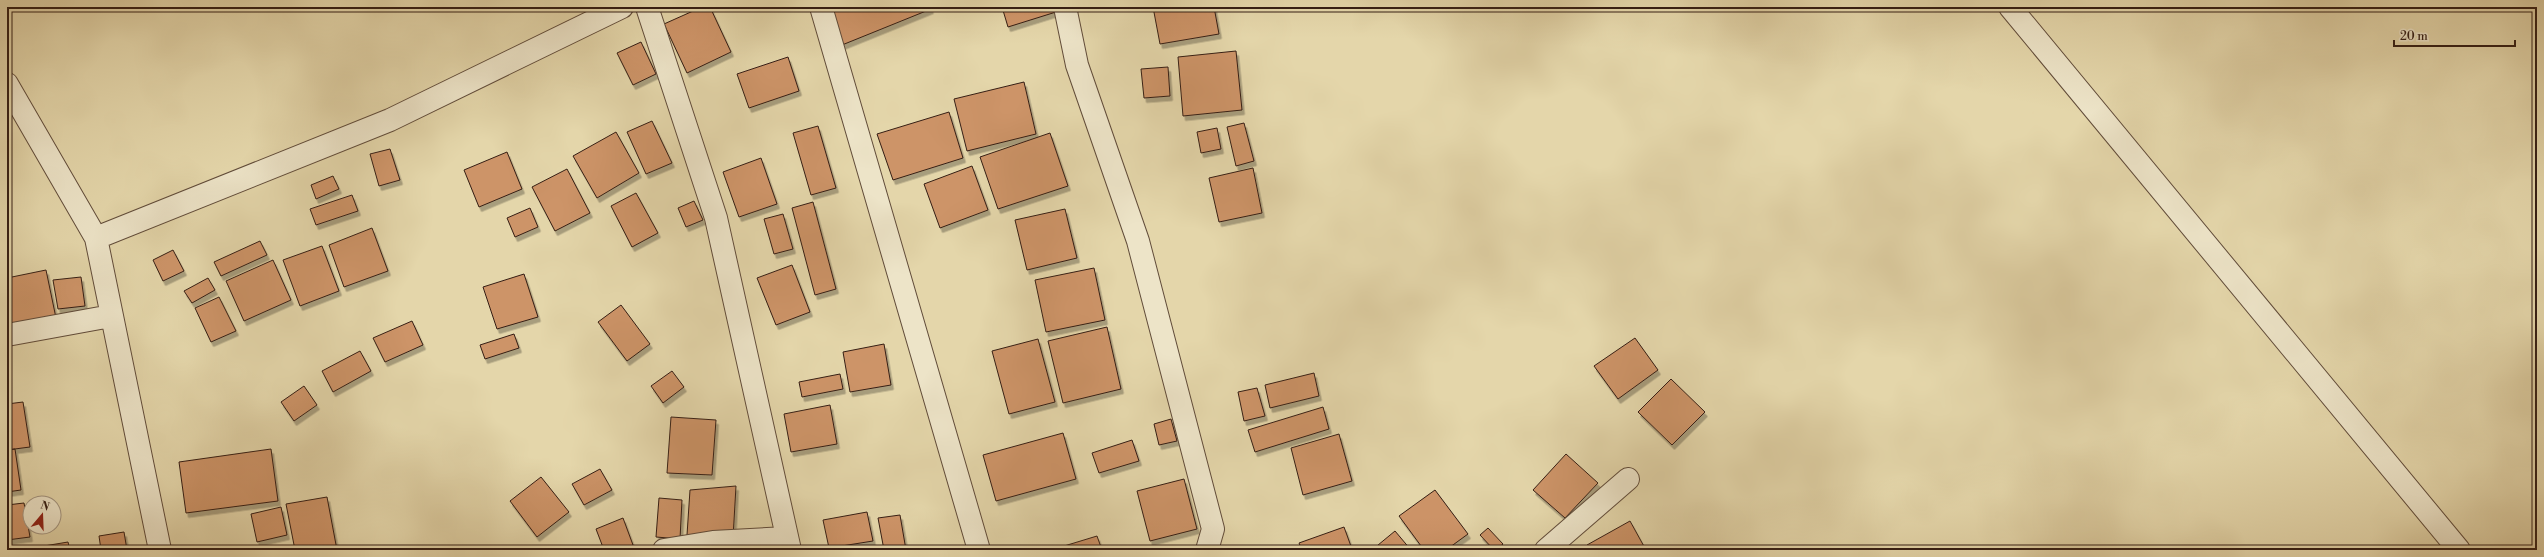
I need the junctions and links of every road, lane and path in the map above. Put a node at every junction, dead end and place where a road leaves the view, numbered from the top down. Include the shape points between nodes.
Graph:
1 (622, 7) edge
2 (648, 7) edge
3 (821, 7) edge
4 (1065, 7) edge
5 (2010, 7) edge
6 (7, 84) edge
7 (96, 238) junction
8 (111, 316) junction
9 (7, 335) edge
10 (1628, 479) dead end
11 (788, 544) edge
12 (160, 550) edge
13 (664, 550) edge
14 (979, 550) edge
15 (1206, 550) edge
16 (1546, 550) edge
17 (2460, 550) edge

1 - 7 street via 390,120
2 - 11 street via 716,218
3 - 14 street
4 - 15 street via 1076,66 1138,241 1213,529
5 - 17 street
6 - 7 street
7 - 8 street
8 - 9 street
8 - 12 street
10 - 16 street
11 - 13 street via 714,542

